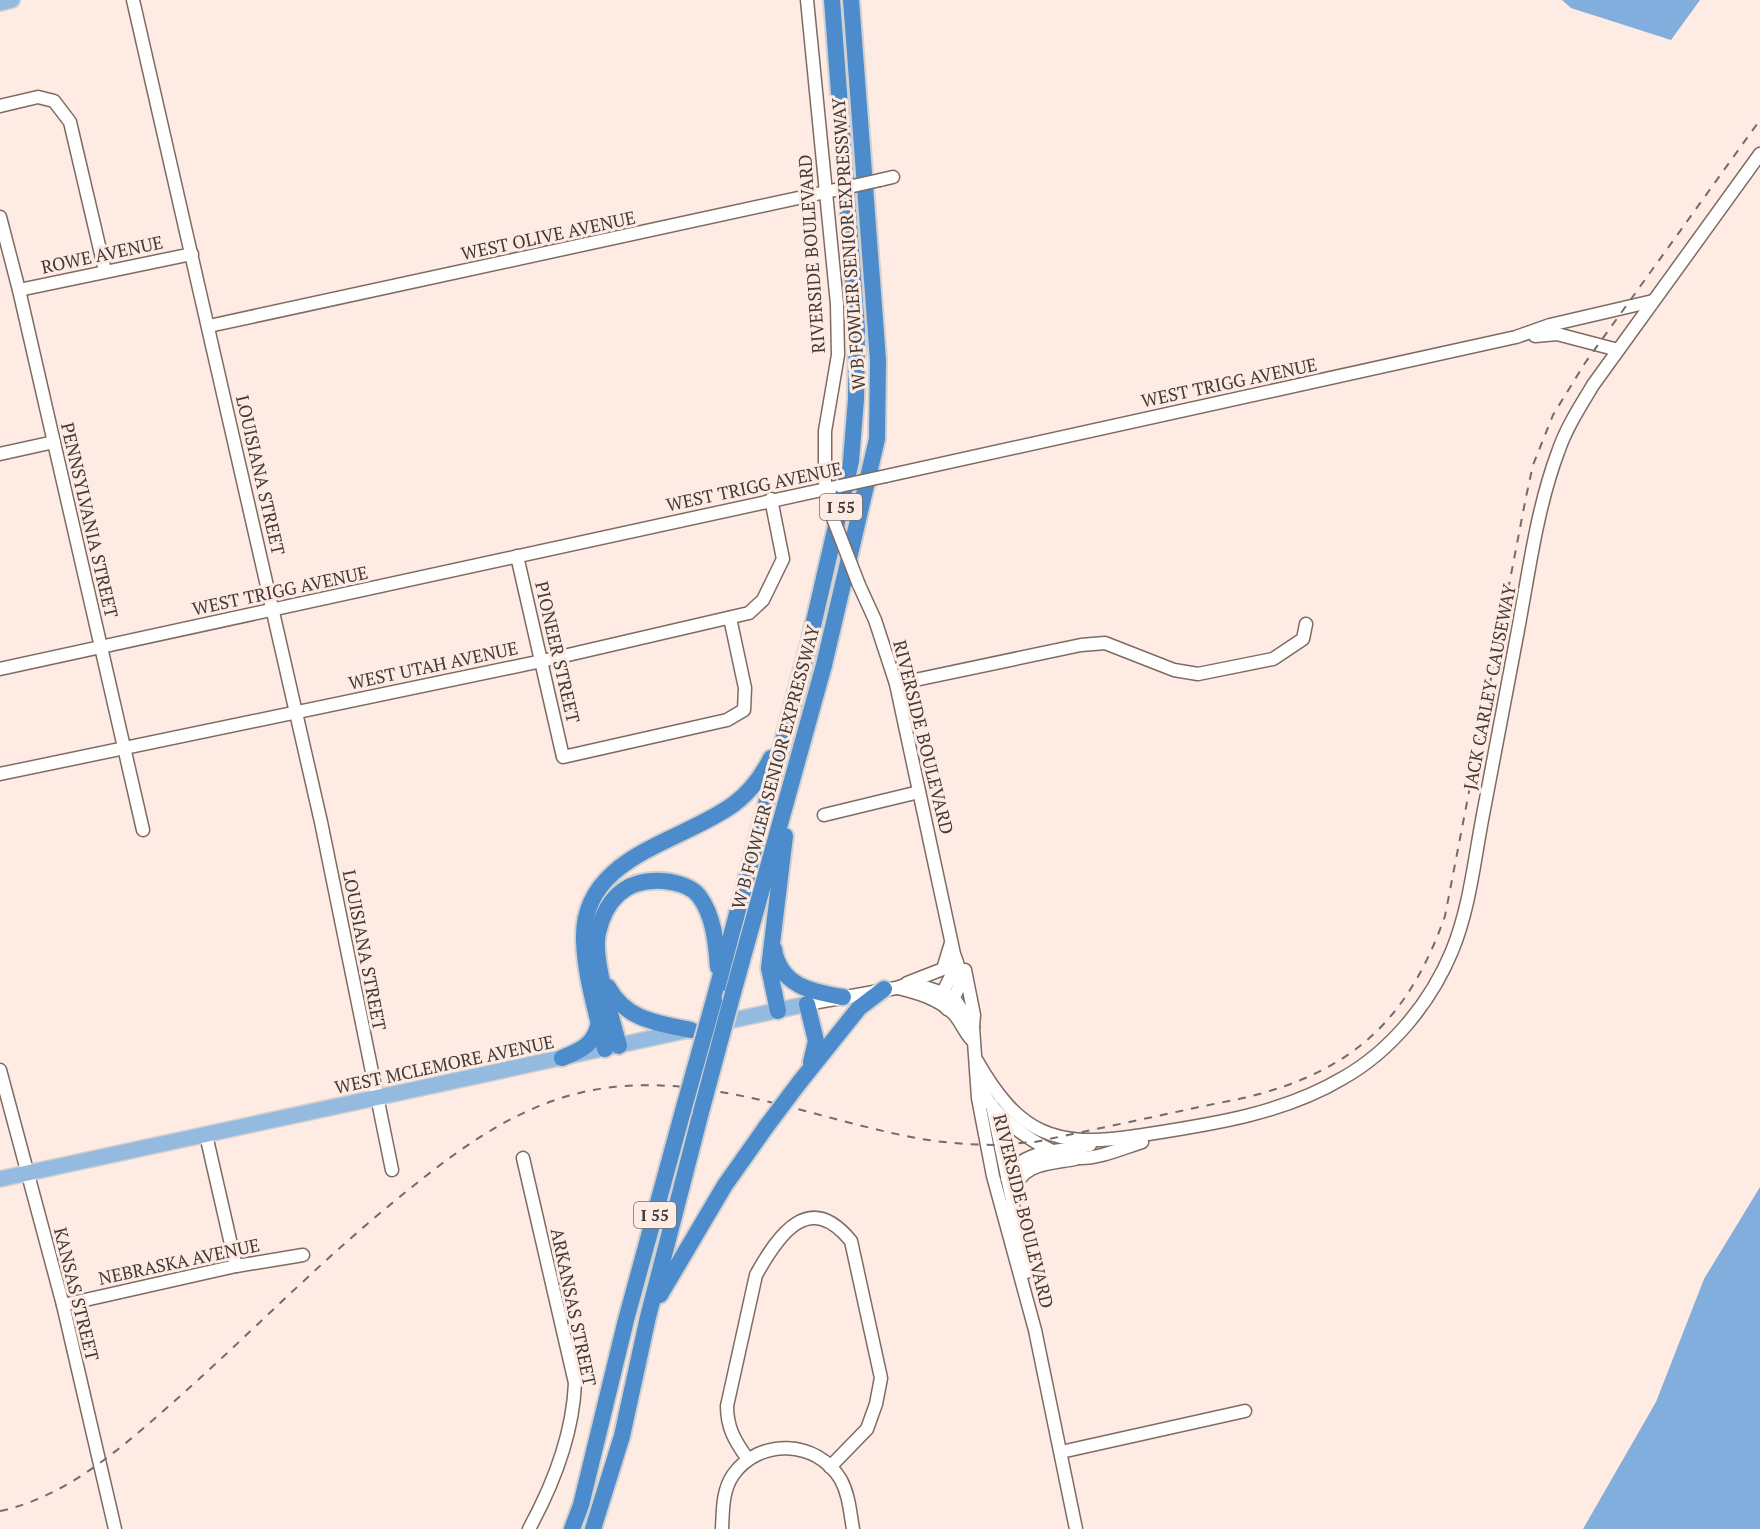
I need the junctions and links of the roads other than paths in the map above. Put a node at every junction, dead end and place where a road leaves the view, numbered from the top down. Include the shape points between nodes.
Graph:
1 (12, 0) edge
2 (133, 0) edge
3 (807, 0) edge
4 (832, 0) edge
5 (851, 0) edge
6 (0, 3) edge
7 (0, 106) edge
8 (1760, 154) edge
9 (893, 177) dead end
10 (830, 192) junction
11 (0, 217) edge
12 (192, 254) junction
13 (105, 271) junction
14 (19, 290) junction
15 (1653, 301) junction
16 (209, 326) junction
17 (1516, 337) junction
18 (1618, 350) junction
19 (54, 442) junction
20 (0, 454) edge
21 (825, 489) junction
22 (771, 499) junction
23 (517, 556) junction
24 (274, 609) junction
25 (730, 618) junction
26 (1306, 624) dead end
27 (100, 648) junction
28 (542, 661) junction
29 (0, 669) edge
30 (896, 684) junction
31 (295, 712) junction
32 (786, 730) junction
33 (125, 747) junction
34 (0, 774) edge
35 (792, 780) junction
36 (919, 792) junction
37 (824, 814) dead end
38 (143, 830) dead end
39 (772, 937) junction
40 (952, 939) junction
41 (601, 973) junction
42 (719, 980) junction
43 (895, 987) junction
44 (843, 997) junction
45 (945, 1000) junction
46 (807, 1004) junction
47 (778, 1011) junction
48 (599, 1021) junction
49 (691, 1030) junction
50 (973, 1033) junction
51 (612, 1047) junction
52 (562, 1058) junction
53 (977, 1061) junction
54 (809, 1068) junction
55 (0, 1070) edge
56 (987, 1078) junction
57 (377, 1099) junction
58 (992, 1104) junction
59 (1183, 1129) junction
60 (206, 1135) junction
61 (1103, 1142) junction
62 (1055, 1152) junction
63 (523, 1158) dead end
64 (1080, 1158) junction
65 (392, 1170) dead end
66 (26, 1173) junction
67 (1008, 1175) junction
68 (0, 1179) edge
69 (1013, 1200) junction
70 (303, 1255) dead end
71 (1018, 1265) junction
72 (236, 1266) junction
73 (63, 1305) junction
74 (648, 1317) junction
75 (1035, 1330) junction
76 (1245, 1411) dead end
77 (1061, 1452) junction
78 (747, 1458) junction
79 (830, 1467) junction
80 (115, 1529) edge
81 (529, 1529) edge
82 (572, 1529) edge
83 (593, 1529) edge
84 (722, 1529) edge
85 (853, 1529) edge
86 (1076, 1529) edge

1 - 6 main road
2 - 12 street, LOUISIANA STREET
3 - 10 street, RIVERSIDE BOULEVARD
4 - 32 highway, W B FOWLER SENIOR EXPRESSWAY / I 55 via 857,330 856,399 851,461 840,515
5 - 35 highway, W B FOWLER SENIOR EXPRESSWAY / I 55 via 878,360 877,439 824,665
7 - 13 street via 38,97 54,101 70,122
8 - 15 street, JACK CARLEY CAUSEWAY
9 - 10 street, WEST OLIVE AVENUE, bridge
10 - 16 street, WEST OLIVE AVENUE
10 - 21 street, RIVERSIDE BOULEVARD via 838,355 825,432
11 - 14 street, PENNSYLVANIA STREET
12 - 13 street, ROWE AVENUE
12 - 16 street, LOUISIANA STREET
13 - 14 street, ROWE AVENUE
14 - 19 street, PENNSYLVANIA STREET
15 - 17 street
15 - 18 street, JACK CARLEY CAUSEWAY
16 - 24 street, LOUISIANA STREET
17 - 18 street via 1557,334
17 - 21 street, WEST TRIGG AVENUE, bridge
18 - 59 street, JACK CARLEY CAUSEWAY via 1588,393 1557,452 1525,591 1469,892 1452,951 1431,992 1407,1026 1346,1077 1277,1108
19 - 20 street
19 - 27 street, PENNSYLVANIA STREET
21 - 22 street, WEST TRIGG AVENUE
21 - 30 street, RIVERSIDE BOULEVARD, bridge
22 - 23 street, WEST TRIGG AVENUE
22 - 25 street, WEST UTAH AVENUE via 783,549 780,570 755,610
23 - 24 street, WEST TRIGG AVENUE
23 - 28 street, PIONEER STREET
24 - 27 street, WEST TRIGG AVENUE
24 - 31 street, LOUISIANA STREET
25 - 28 street, WEST UTAH AVENUE
25 - 28 street, PIONEER STREET via 745,688 744,710 727,720 563,757
26 - 30 street via 1303,639 1273,659 1198,674 1174,670 1105,643
27 - 29 street, WEST TRIGG AVENUE
27 - 33 street, PENNSYLVANIA STREET
28 - 31 street, WEST UTAH AVENUE
30 - 36 street, RIVERSIDE BOULEVARD
31 - 33 street, WEST UTAH AVENUE
31 - 57 street, LOUISIANA STREET
32 - 42 highway, W B FOWLER SENIOR EXPRESSWAY / I 55
32 - 48 highway via 763,774 736,803 638,854 607,877 591,903 584,939
33 - 34 street, WEST UTAH AVENUE
33 - 38 street, PENNSYLVANIA STREET
35 - 39 highway
35 - 74 highway, W B FOWLER SENIOR EXPRESSWAY / I 55, bridge
36 - 37 street
36 - 40 street, RIVERSIDE BOULEVARD
39 - 44 highway via 776,959 785,976 808,991
39 - 47 highway via 769,968
40 - 43 street via 943,969
40 - 45 street, RIVERSIDE BOULEVARD via 962,972
40 - 50 street, RIVERSIDE BOULEVARD via 965,973 974,1015
41 - 42 highway via 597,934 610,901 629,884 654,879 681,884 698,894 710,915
41 - 49 highway via 626,1010 644,1021
41 - 51 highway
42 - 82 highway, W B FOWLER SENIOR EXPRESSWAY / I 55, bridge
43 - 44 street, WEST MCLEMORE AVENUE
43 - 45 street, WEST MCLEMORE AVENUE via 917,984
43 - 54 highway via 859,1008
44 - 46 street, WEST MCLEMORE AVENUE
45 - 50 street
46 - 47 main road, WEST MCLEMORE AVENUE
46 - 54 highway via 816,1041
47 - 49 main road, WEST MCLEMORE AVENUE
48 - 51 highway
48 - 52 highway via 594,1040
49 - 51 main road, WEST MCLEMORE AVENUE
50 - 53 street, RIVERSIDE BOULEVARD
51 - 52 main road, WEST MCLEMORE AVENUE
52 - 57 main road, WEST MCLEMORE AVENUE
53 - 56 street, JACK CARLEY CAUSEWAY
53 - 58 street, JACK CARLEY CAUSEWAY via 983,1092
53 - 71 street, RIVERSIDE BOULEVARD via 978,1098 993,1176
54 - 74 highway, bridge via 725,1185
55 - 66 street, KANSAS STREET
56 - 58 street, RIVERSIDE BOULEVARD
56 - 61 street, JACK CARLEY CAUSEWAY via 1016,1115 1037,1130
57 - 60 main road, WEST MCLEMORE AVENUE
57 - 65 street, LOUISIANA STREET
58 - 62 street, JACK CARLEY CAUSEWAY via 1018,1130
58 - 67 street, RIVERSIDE BOULEVARD
59 - 61 street, JACK CARLEY CAUSEWAY
59 - 64 street, JACK CARLEY CAUSEWAY
60 - 66 main road, WEST MCLEMORE AVENUE
60 - 72 street
61 - 62 street
62 - 64 street, JACK CARLEY CAUSEWAY
62 - 67 street via 1031,1156 1014,1166
63 - 81 street, ARKANSAS STREET via 575,1383 574,1407 554,1476
64 - 69 street via 1029,1168 1016,1183
66 - 68 main road, WEST MCLEMORE AVENUE
66 - 73 street, KANSAS STREET
67 - 69 street, RIVERSIDE BOULEVARD
67 - 71 street via 1008,1204
69 - 75 street, RIVERSIDE BOULEVARD
70 - 72 street, NEBRASKA AVENUE
71 - 75 street, RIVERSIDE BOULEVARD
72 - 73 street, NEBRASKA AVENUE
73 - 80 street, KANSAS STREET
74 - 83 highway, W B FOWLER SENIOR EXPRESSWAY / I 55 via 622,1436
75 - 77 street, RIVERSIDE BOULEVARD
76 - 77 street
77 - 86 street, RIVERSIDE BOULEVARD
78 - 79 street via 766,1449 790,1448 812,1453
78 - 79 street via 727,1422 756,1275 789,1228 814,1217 828,1219 851,1241 881,1378 867,1429
78 - 84 street via 731,1477 724,1497
79 - 85 street via 848,1498

